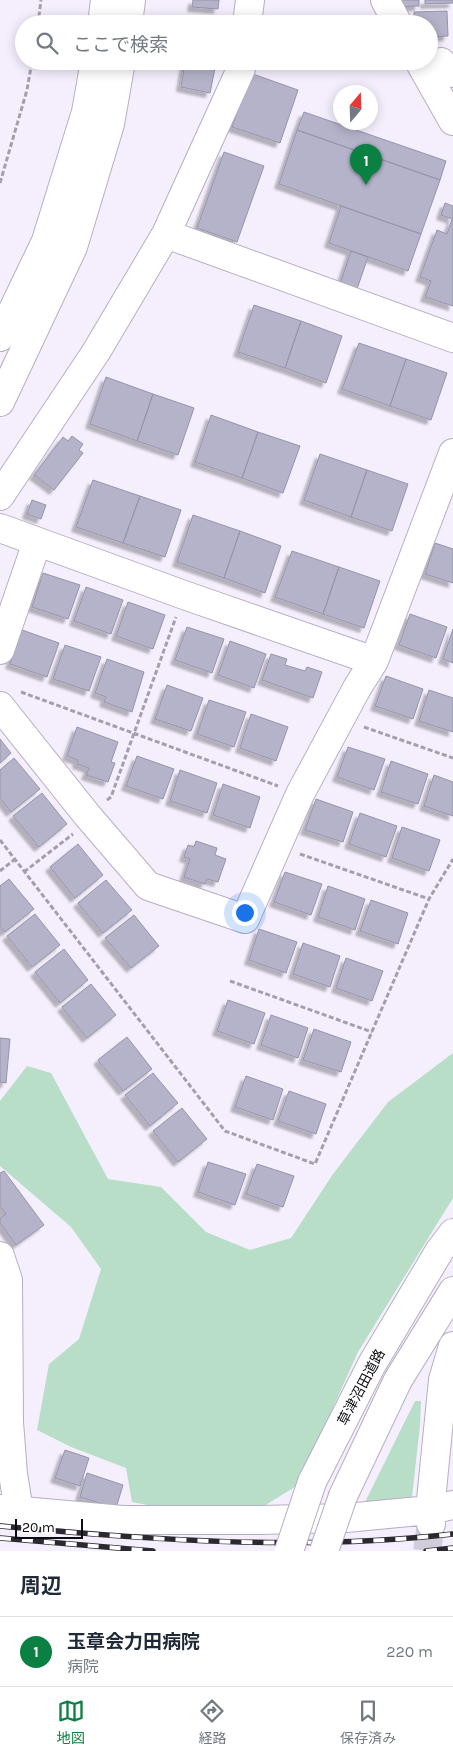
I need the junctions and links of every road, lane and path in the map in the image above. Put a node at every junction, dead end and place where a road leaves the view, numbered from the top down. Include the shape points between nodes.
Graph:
1 (41, 0) edge
2 (105, 0) edge
3 (131, 0) edge
4 (250, 0) edge
5 (384, 0) edge
6 (39, 15) edge
7 (103, 15) edge
8 (129, 15) edge
9 (248, 15) edge
10 (393, 15) edge
11 (438, 66) edge
12 (30, 70) edge
13 (93, 70) edge
14 (119, 70) edge
15 (241, 70) edge
16 (453, 121) edge
17 (0, 183) edge
18 (166, 234) junction
19 (0, 337) edge
20 (453, 338) edge
21 (0, 402) edge
22 (453, 453) edge
23 (0, 496) edge
24 (0, 528) edge
25 (37, 542) junction
26 (184, 595) junction
27 (0, 650) edge
28 (374, 661) junction
29 (9, 698) edge
30 (340, 719) junction
31 (134, 733) junction
32 (453, 758) edge
33 (300, 794) junction
34 (89, 817) junction
35 (0, 840) edge
36 (277, 846) junction
37 (453, 859) edge
38 (14, 860) junction
39 (0, 871) edge
40 (24, 872) junction
41 (429, 899) junction
42 (230, 981) dead end
43 (372, 1032) junction
44 (453, 1233) edge
45 (0, 1256) edge
46 (453, 1290) edge
47 (453, 1346) edge
48 (10, 1510) edge
49 (438, 1513) edge
50 (289, 1551) edge
51 (324, 1551) edge

1 - 6 path
2 - 7 street
3 - 8 street
4 - 9 street
5 - 10 street
11 - 16 street
12 - 17 path
13 - 19 street via 86,112 46,241
14 - 21 street via 110,124 73,247
15 - 18 street
18 - 20 street
18 - 23 street via 96,352
22 - 28 street
24 - 25 street
25 - 26 street
25 - 27 street
26 - 28 street
26 - 31 path
28 - 30 street
29 - 31 path
29 - 34 street
30 - 32 path
30 - 33 street
31 - 33 path
31 - 34 path via 111,797
33 - 36 street
34 - 36 street via 148,886 245,919
34 - 40 path
35 - 38 path
36 - 41 path
37 - 41 path
38 - 39 path
38 - 40 path
40 - 43 path via 225,1131 315,1164
41 - 43 path
42 - 43 path
44 - 50 street, 草津沼田道路, bridge via 372,1364 312,1482
45 - 48 street via 8,1280 13,1474
46 - 51 street, bridge via 398,1380 343,1496
47 - 49 street via 443,1380
48 - 49 street via 123,1520 260,1520

